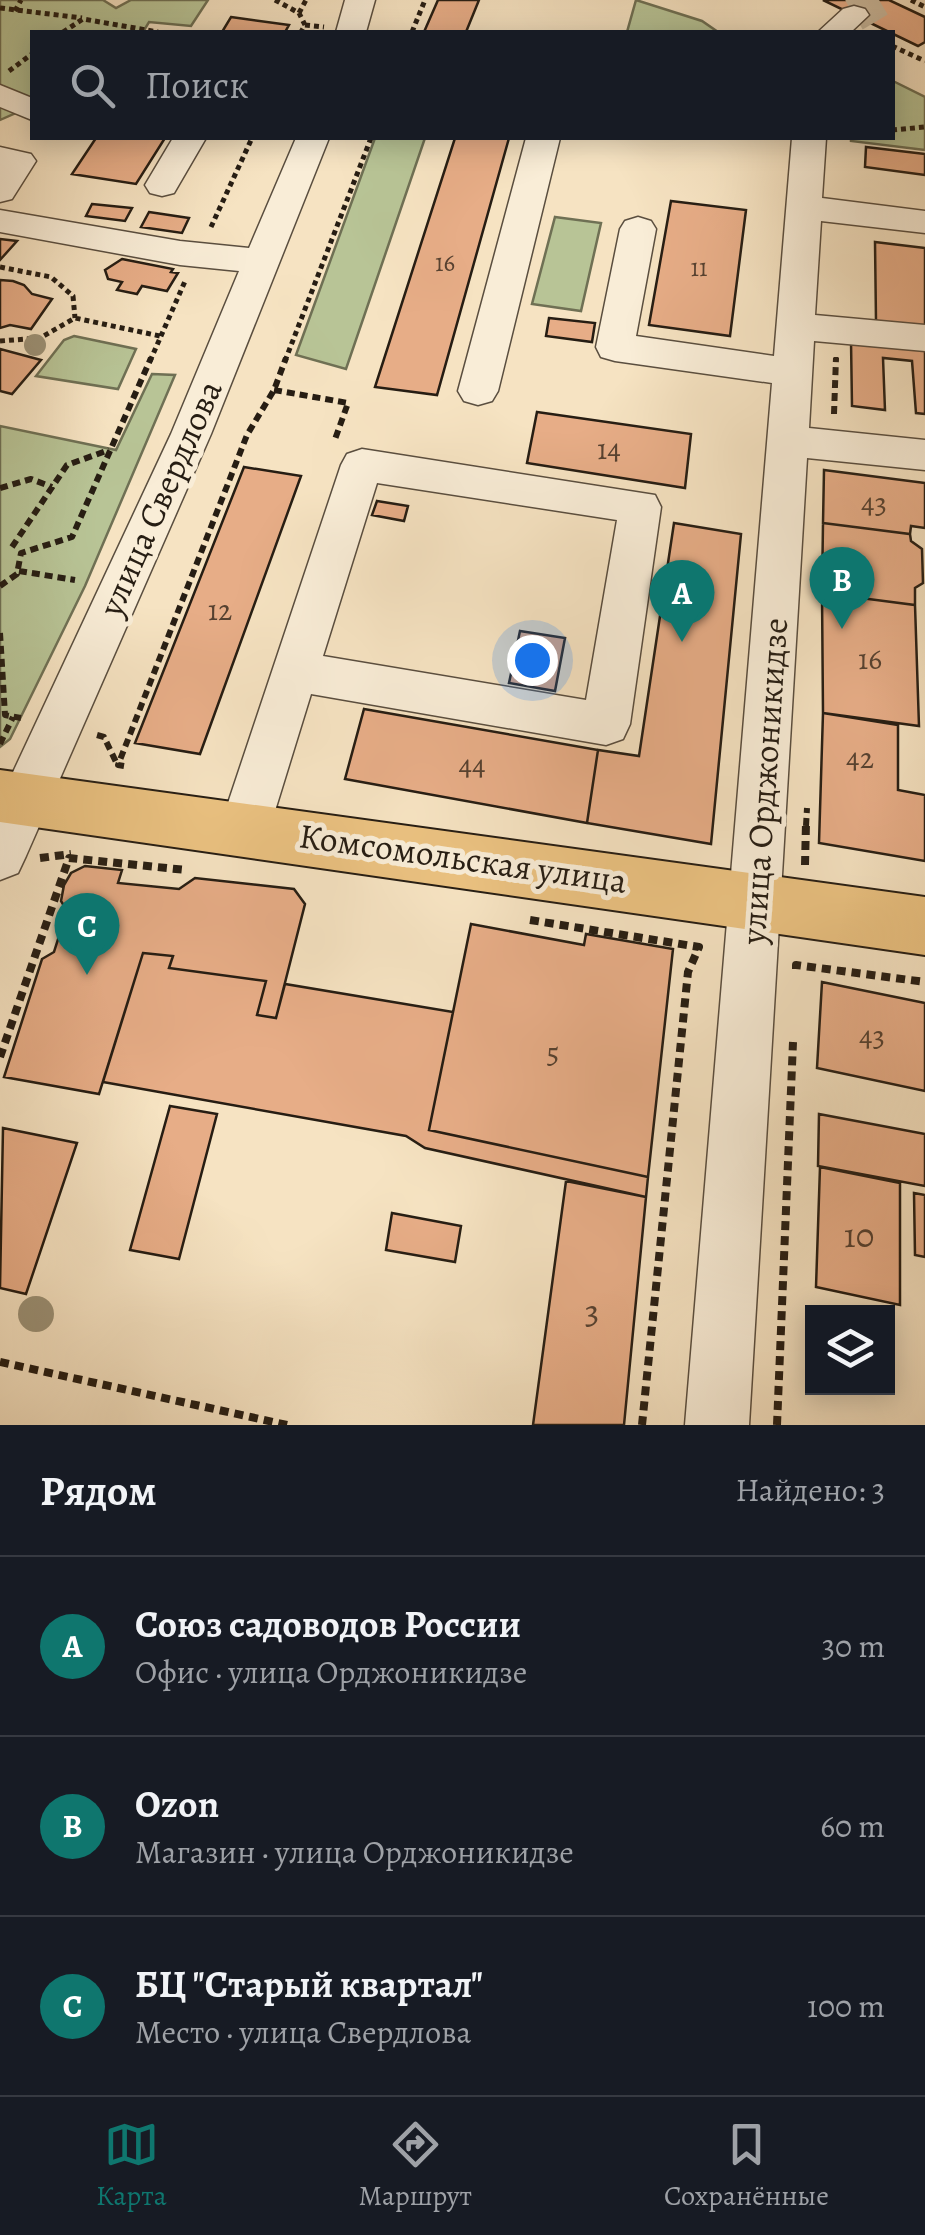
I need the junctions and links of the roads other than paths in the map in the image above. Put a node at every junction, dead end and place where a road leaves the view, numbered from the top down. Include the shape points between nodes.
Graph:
1 (0, 95) edge
2 (30, 109) edge
3 (188, 140) edge
4 (311, 140) edge
5 (542, 140) edge
6 (810, 140) edge
7 (20, 152) edge
8 (162, 185) dead end
9 (0, 191) edge
10 (802, 207) junction
11 (0, 221) edge
12 (925, 222) edge
13 (638, 229) dead end
14 (263, 261) junction
15 (794, 326) junction
16 (925, 338) edge
17 (792, 372) junction
18 (478, 390) dead end
19 (787, 440) junction
20 (925, 455) edge
21 (296, 671) junction
22 (12, 798) edge
23 (244, 827) junction
24 (0, 856) edge
25 (755, 901) junction
26 (925, 926) edge
27 (717, 1425) edge

1 - 2 street
3 - 8 street
4 - 14 street, улица Свердлова
5 - 18 street
6 - 10 street, улица Орджоникидзе
7 - 9 street
10 - 12 street
10 - 15 street, улица Орджоникидзе
11 - 14 street
13 - 17 street via 615,347
14 - 22 street, улица Свердлова via 191,434
15 - 16 street
15 - 17 street, улица Орджоникидзе
17 - 19 street, улица Орджоникидзе
19 - 20 street
19 - 25 street, улица Орджоникидзе
21 - 21 street via 606,724 640,507 362,465
21 - 23 street
22 - 23 main road, Комсомольская улица
22 - 24 street, улица Свердлова
23 - 25 main road, Комсомольская улица
25 - 26 main road, Комсомольская улица
25 - 27 street, улица Орджоникидзе

